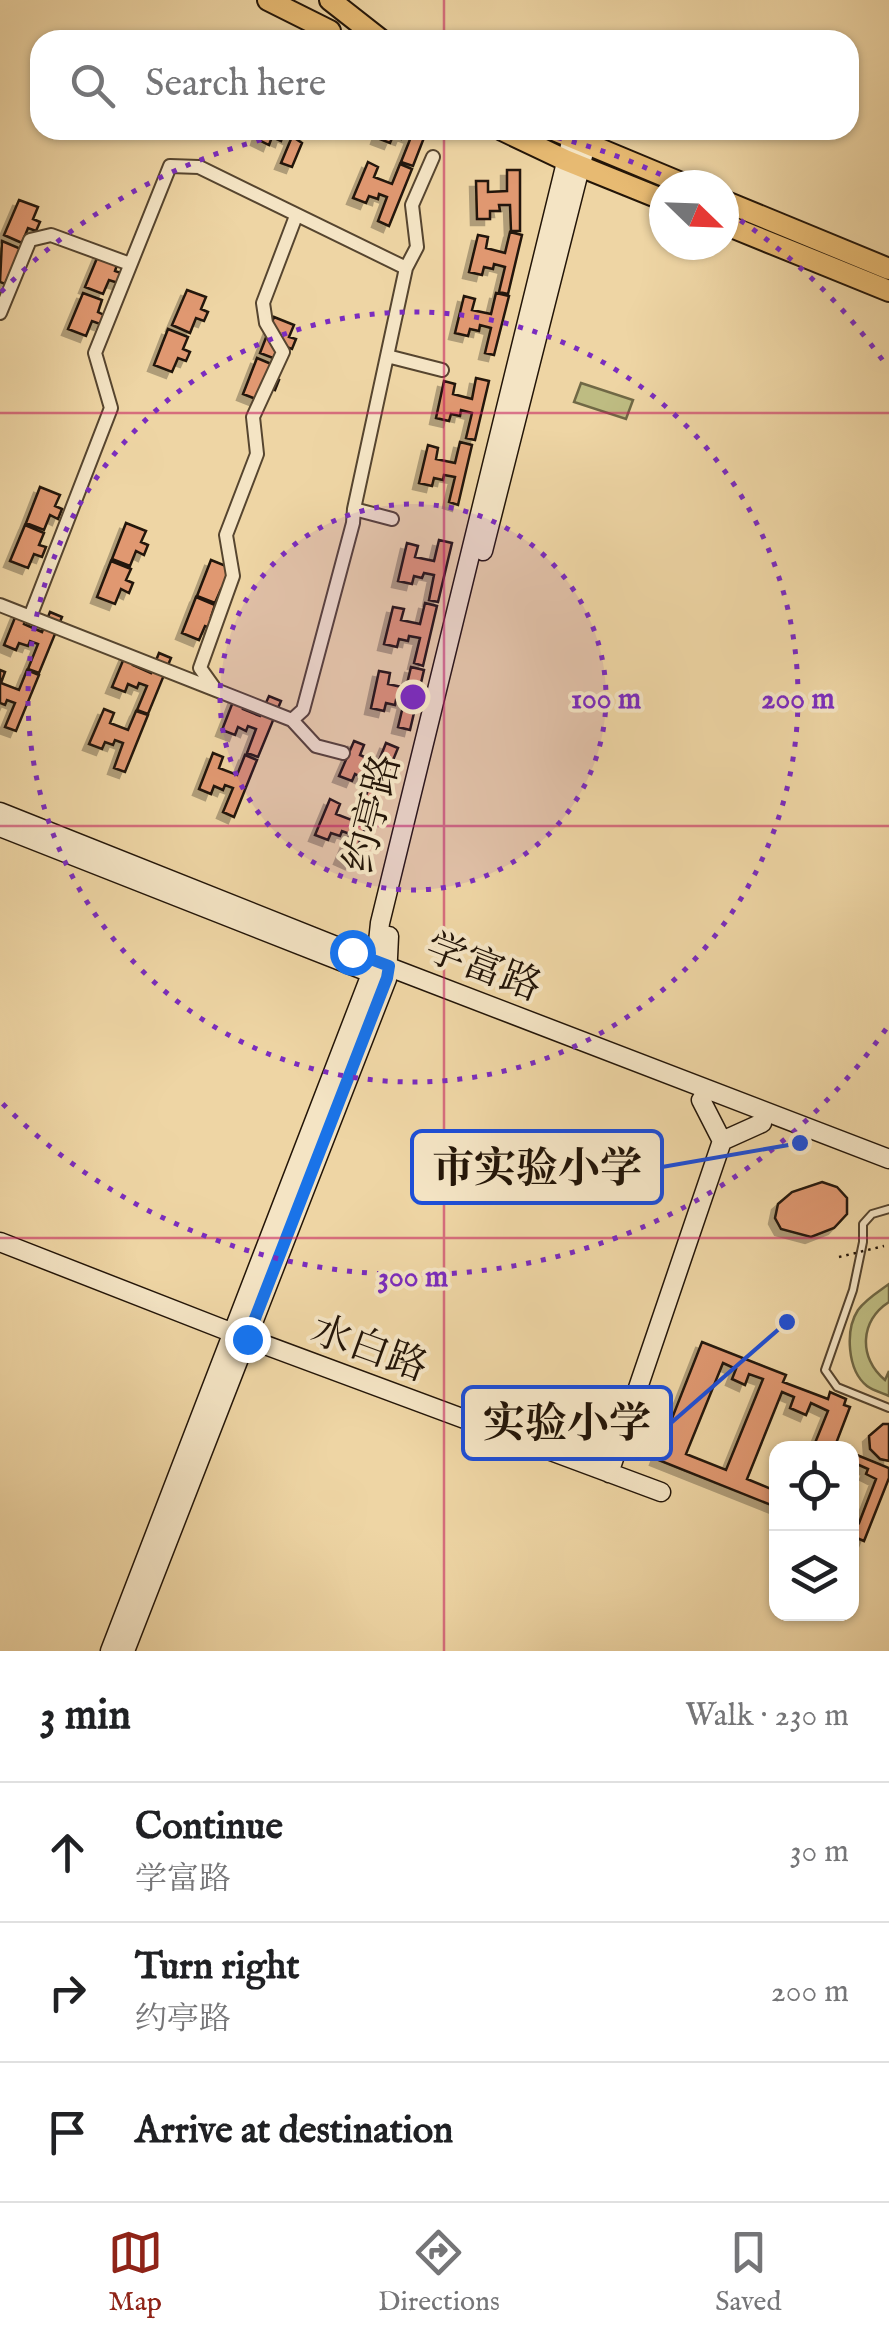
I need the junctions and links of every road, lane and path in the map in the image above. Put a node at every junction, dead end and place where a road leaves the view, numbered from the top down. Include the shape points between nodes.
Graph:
1 (268, 0) edge
2 (287, 0) edge
3 (335, 2) edge
4 (325, 30) edge
5 (328, 30) edge
6 (369, 30) edge
7 (523, 140) edge
8 (570, 140) edge
9 (577, 140) edge
10 (434, 157) dead end
11 (572, 163) junction
12 (650, 170) edge
13 (649, 194) edge
14 (739, 207) edge
15 (296, 216) junction
16 (739, 230) edge
17 (130, 264) junction
18 (406, 268) junction
19 (889, 268) edge
20 (889, 291) edge
21 (0, 313) edge
22 (388, 356) junction
23 (442, 370) dead end
24 (354, 509) junction
25 (392, 519) dead end
26 (0, 605) edge
27 (30, 617) junction
28 (217, 691) junction
29 (292, 720) junction
30 (343, 753) dead end
31 (0, 812) edge
32 (0, 826) edge
33 (381, 970) junction
34 (701, 1100) junction
35 (762, 1123) junction
36 (722, 1140) junction
37 (889, 1159) edge
38 (889, 1172) edge
39 (889, 1208) edge
40 (0, 1242) edge
41 (884, 1246) dead end
42 (839, 1257) dead end
43 (240, 1336) junction
44 (889, 1408) edge
45 (609, 1473) junction
46 (661, 1492) dead end
47 (110, 1651) edge
48 (125, 1651) edge

1 - 4 main road
2 - 5 main road
3 - 6 main road
7 - 11 main road
8 - 11 street, 约亭路
9 - 12 main road
10 - 18 street via 412,205 417,247
11 - 13 main road
11 - 33 street, 约亭路 via 380,922
14 - 19 main road
15 - 17 street via 198,167 170,166
15 - 18 street
15 - 28 street via 263,303 282,352 253,417 257,454 226,535 233,576 200,668
16 - 20 main road
17 - 21 street via 51,235 30,240
17 - 27 street via 95,353 110,408
18 - 22 street
22 - 23 street
22 - 24 street
24 - 25 street
24 - 29 street via 303,710
26 - 27 street
27 - 28 street
28 - 29 street
29 - 30 street via 316,746
31 - 33 street, 学富路
32 - 33 street, 学富路
33 - 34 street, 学富路
33 - 37 street, 学富路
33 - 43 street, 约亭路
34 - 35 street, 学富路
34 - 36 street
35 - 36 street
35 - 38 street, 学富路
36 - 45 street
39 - 44 lane via 864,1224 853,1290 825,1370 837,1388
40 - 43 street, 水白路
41 - 42 path, bridge
43 - 45 street, 水白路
43 - 47 street, 约亭路
43 - 48 street, 约亭路
45 - 46 street, 水白路

